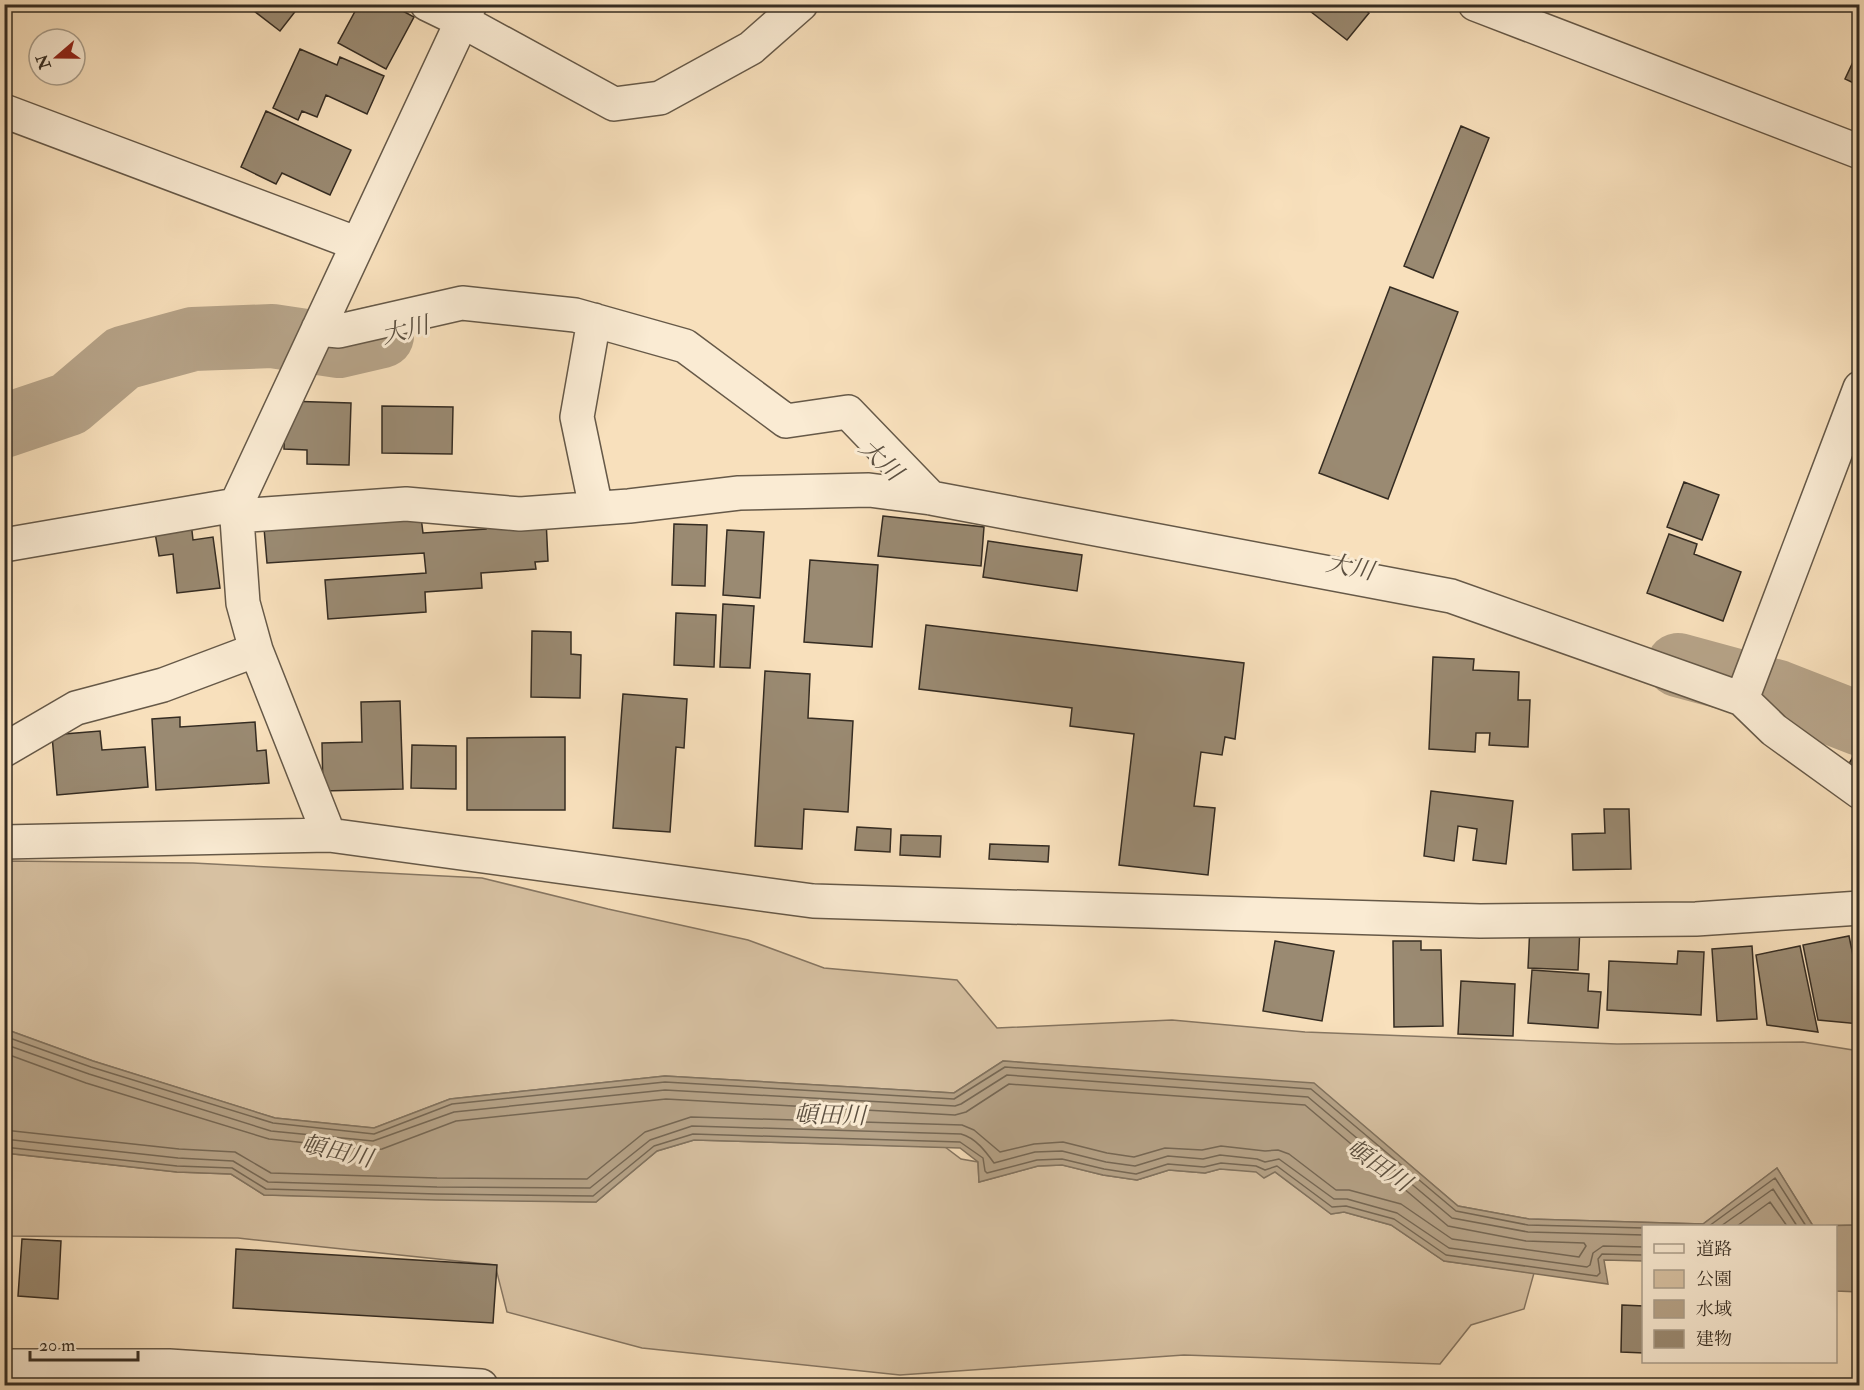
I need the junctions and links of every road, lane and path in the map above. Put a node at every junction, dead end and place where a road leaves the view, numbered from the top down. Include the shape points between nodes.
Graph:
1 (427, 4) edge
2 (801, 4) edge
3 (1475, 4) edge
4 (466, 13) edge
5 (1544, 17) edge
6 (4, 111) edge
7 (1860, 152) edge
8 (358, 244) junction
9 (594, 320) junction
10 (318, 329) junction
11 (1860, 388) edge
12 (931, 498) junction
13 (596, 508) junction
14 (236, 511) junction
15 (4, 545) edge
16 (256, 650) junction
17 (1742, 699) junction
18 (4, 750) edge
19 (1860, 792) edge
20 (329, 835) junction
21 (4, 842) edge
22 (1860, 908) edge
23 (4, 1365) edge
24 (169, 1366) junction
25 (130, 1386) edge
26 (481, 1386) edge

1 - 4 street
2 - 4 street via 751,48 660,98 614,104
3 - 5 street
4 - 8 street
5 - 7 street
6 - 8 street
8 - 10 street
9 - 10 street via 462,303 339,331
9 - 12 street via 685,345 786,421 848,412
9 - 13 street via 577,417
10 - 14 street
11 - 17 street
12 - 13 street via 869,490 751,493
12 - 17 street via 1451,596
13 - 14 street via 520,513 406,504
14 - 15 street
14 - 16 street via 243,603
16 - 18 street via 163,685 76,708
16 - 20 street
17 - 19 street via 1774,729
20 - 21 street
20 - 22 street via 813,902 1480,921 1696,919
23 - 24 street
24 - 25 street
24 - 26 street

